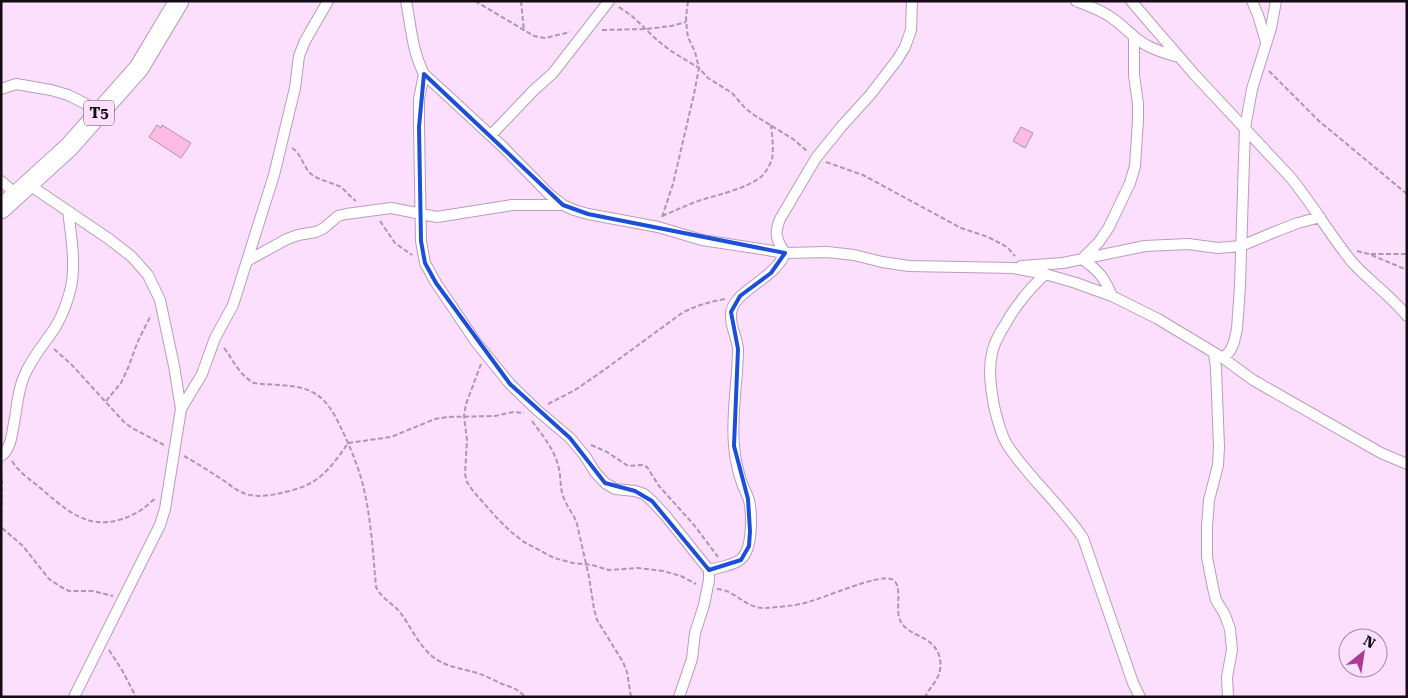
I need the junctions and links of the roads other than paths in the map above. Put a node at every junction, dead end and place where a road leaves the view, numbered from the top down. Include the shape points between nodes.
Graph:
1 (179, 1) edge
2 (328, 1) edge
3 (406, 1) edge
4 (912, 1) edge
5 (1076, 1) edge
6 (1131, 1) edge
7 (1252, 1) edge
8 (1276, 1) edge
9 (614, 4) edge
10 (1134, 37) junction
11 (1266, 42) junction
12 (1180, 57) junction
13 (424, 74) junction
14 (1, 89) edge
15 (100, 111) junction
16 (1245, 128) junction
17 (490, 135) junction
18 (1, 181) edge
19 (23, 189) junction
20 (563, 205) junction
21 (1, 209) edge
22 (68, 211) junction
23 (420, 215) junction
24 (1320, 217) junction
25 (1241, 246) junction
26 (785, 253) junction
27 (1082, 259) junction
28 (247, 261) junction
29 (1013, 268) junction
30 (1045, 274) junction
31 (1112, 296) junction
32 (1407, 316) edge
33 (1218, 355) junction
34 (181, 409) junction
35 (4, 454) edge
36 (1407, 464) edge
37 (709, 570) junction
38 (74, 697) edge
39 (679, 697) edge
40 (1140, 697) edge
41 (1228, 697) edge

1 - 15 highway, T5 via 138,68
2 - 28 street via 299,56 295,88 274,175
3 - 13 street via 414,48
4 - 26 street via 905,48 816,158 780,219 776,237
5 - 10 street via 1111,17
6 - 12 street
7 - 11 street
8 - 11 street
9 - 17 street via 586,31 553,74
10 - 12 street via 1153,48
10 - 27 street via 1138,112 1135,166 1109,227
11 - 16 street
12 - 16 street
13 - 17 street
13 - 23 street via 419,108
14 - 15 street via 16,84 52,90
15 - 19 highway, T5 via 68,147
16 - 24 street
16 - 25 street
17 - 20 street
18 - 19 street
19 - 21 highway, T5
19 - 22 street
20 - 23 street via 512,205 438,217
20 - 26 street via 588,214 658,227 702,240
22 - 34 street via 132,257 148,275 160,300
22 - 35 street via 72,284 56,326 21,384 10,441
23 - 28 street via 391,208 338,216 316,232 287,239
23 - 37 street via 425,263 450,306 485,354 510,384 570,438 605,483 644,494 652,501
24 - 25 street
24 - 32 street via 1354,264
25 - 27 street via 1145,246
25 - 33 street via 1237,329 1230,351
26 - 29 street via 827,252 909,266
26 - 37 street via 772,273 740,296 730,312 738,340 734,446 750,505 749,539 740,560
27 - 29 street
27 - 31 street via 1101,274
28 - 34 street via 233,305 215,338 202,374
29 - 30 street
30 - 31 street
30 - 40 street via 1014,309 995,343 991,355 991,390 996,417 1007,444 1083,538
31 - 33 street via 1158,318
33 - 36 street via 1253,380 1320,419
33 - 41 street via 1218,465 1209,500 1207,526 1212,588 1230,629 1232,650 1227,677
34 - 38 street via 160,525
37 - 39 street via 692,659

